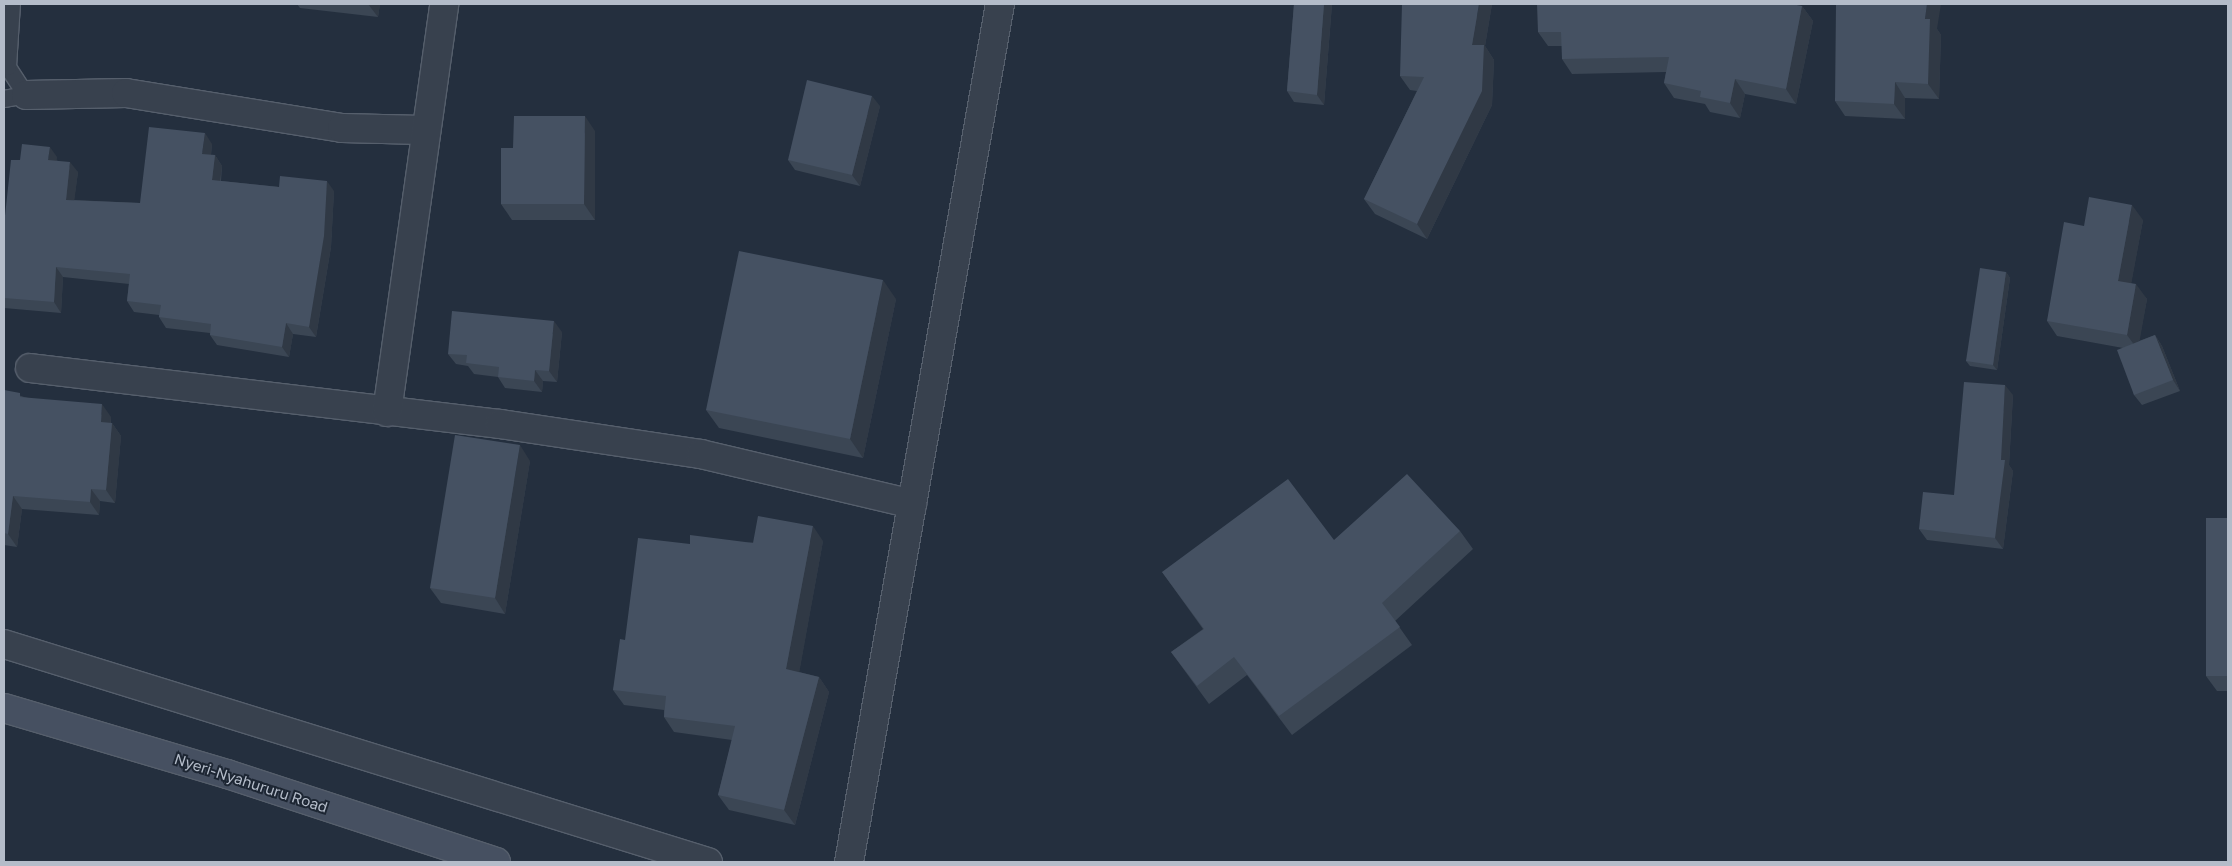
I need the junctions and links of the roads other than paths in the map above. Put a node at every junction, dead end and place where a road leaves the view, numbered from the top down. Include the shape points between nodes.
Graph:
1 (12, 4) edge
2 (444, 4) edge
3 (1000, 4) edge
4 (15, 97) edge
5 (423, 130) junction
6 (30, 368) dead end
7 (387, 412) junction
8 (912, 504) junction
9 (4, 644) edge
10 (4, 708) edge
11 (496, 862) edge
12 (708, 862) edge
13 (849, 862) edge

1 - 4 lane via 8,67
2 - 5 street
3 - 8 street
4 - 5 street via 126,93 342,128
5 - 7 street
6 - 7 street
7 - 8 street via 701,454
8 - 13 street
9 - 12 street
10 - 11 main road, Nyeri-Nyahururu Road via 227,774

